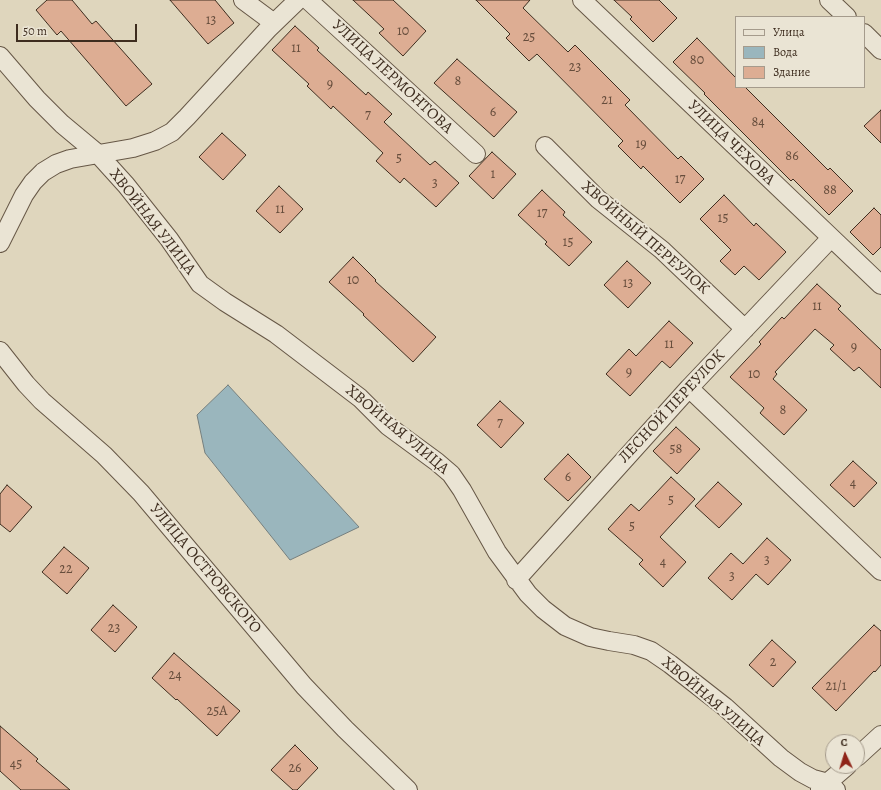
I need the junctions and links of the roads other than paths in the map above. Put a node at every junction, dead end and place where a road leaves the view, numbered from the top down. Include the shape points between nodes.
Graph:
1 (242, 0) edge
2 (298, 0) edge
3 (308, 0) edge
4 (582, 0) edge
5 (829, 0) edge
6 (846, 16) edge
7 (274, 23) junction
8 (865, 34) edge
9 (881, 50) edge
10 (0, 56) edge
11 (545, 146) dead end
12 (98, 154) junction
13 (476, 154) dead end
14 (831, 238) junction
15 (0, 243) edge
16 (881, 285) edge
17 (745, 329) junction
18 (0, 351) edge
19 (689, 388) junction
20 (881, 571) edge
21 (516, 580) junction
22 (881, 735) edge
23 (865, 750) edge
24 (840, 774) edge
25 (828, 788) edge
26 (408, 790) edge

1 - 7 street
2 - 7 street
3 - 13 street, УЛИЦА ЛЕРМОНТОВА
4 - 14 street, УЛИЦА ЧЕХОВА
5 - 6 street
7 - 12 street via 172,132 133,148
8 - 9 street
10 - 12 street, ХВОЙНАЯ УЛИЦА via 57,119
11 - 17 street, ХВОЙНЫЙ ПЕРЕУЛОК via 598,199 662,250
12 - 15 street via 70,159 43,172 24,195
12 - 21 street, ХВОЙНАЯ УЛИЦА via 169,239 200,284 276,334 360,398 388,426 450,474
14 - 16 street, УЛИЦА ЧЕХОВА
14 - 17 street, ЛЕСНОЙ ПЕРЕУЛОК
17 - 19 street, ЛЕСНОЙ ПЕРЕУЛОК
18 - 26 street, УЛИЦА ОСТРОВСКОГО via 42,401 104,455 141,493 304,686
19 - 20 street
19 - 21 street, ЛЕСНОЙ ПЕРЕУЛОК
21 - 25 street, ХВОЙНАЯ УЛИЦА via 543,609 566,626 590,637 634,645 651,651 725,707 781,758
22 - 23 street
24 - 25 street

